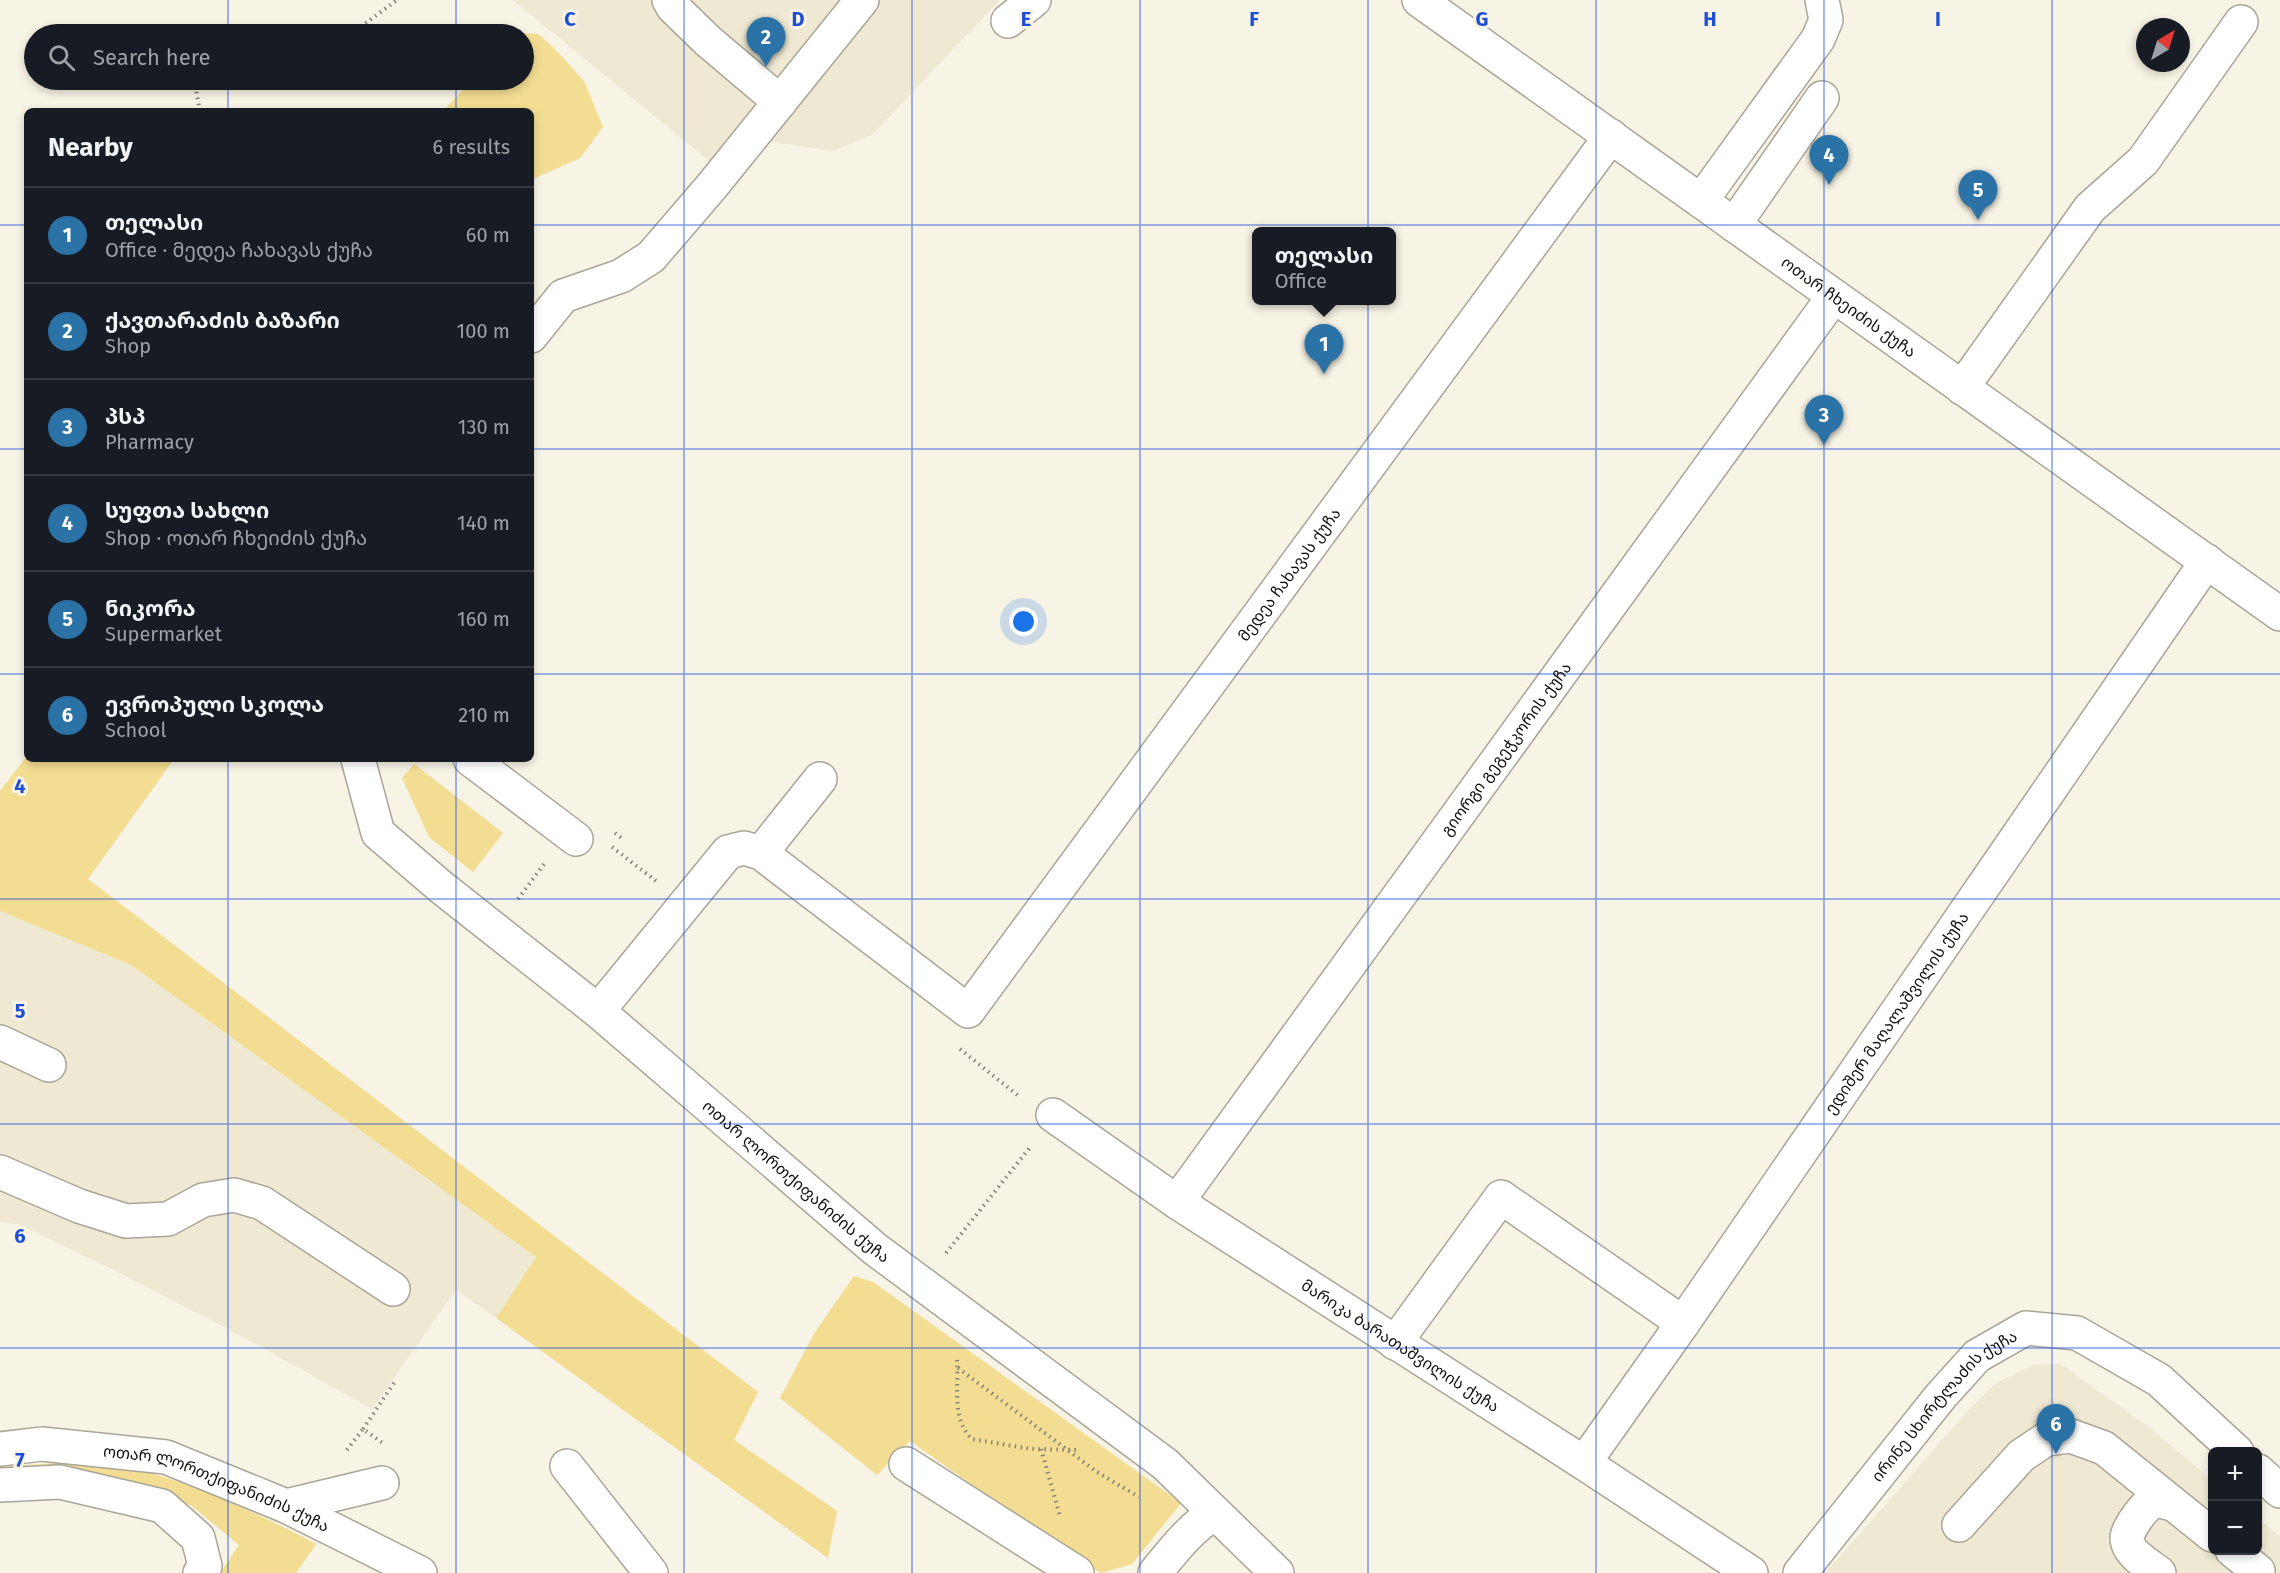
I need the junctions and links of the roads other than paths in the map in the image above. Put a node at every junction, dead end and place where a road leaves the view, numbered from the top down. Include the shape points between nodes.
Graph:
1 (669, 0) edge
2 (862, 0) edge
3 (1034, 0) edge
4 (1419, 0) edge
5 (1822, 0) edge
6 (1008, 21) dead end
7 (2241, 22) dead end
8 (1822, 98) dead end
9 (780, 102) junction
10 (1611, 136) junction
11 (1701, 201) junction
12 (1734, 225) junction
13 (1834, 296) junction
14 (534, 332) edge
15 (1962, 388) junction
16 (2207, 561) junction
17 (2280, 614) edge
18 (359, 762) edge
19 (474, 762) edge
20 (820, 779) dead end
21 (572, 836) road end
22 (761, 853) junction
23 (598, 1011) junction
24 (0, 1042) edge
25 (50, 1065) dead end
26 (1051, 1117) road end
27 (0, 1172) edge
28 (1177, 1202) junction
29 (393, 1289) dead end
30 (1683, 1323) junction
31 (1395, 1342) junction
32 (2231, 1447) edge
33 (0, 1449) edge
34 (1584, 1463) junction
35 (906, 1464) dead end
36 (567, 1466) dead end
37 (2262, 1475) edge
38 (382, 1483) dead end
39 (0, 1485) edge
40 (2280, 1491) edge
41 (2173, 1504) junction
42 (286, 1506) junction
43 (1204, 1521) junction
44 (1959, 1525) dead end
45 (2208, 1532) edge
46 (2241, 1555) edge
47 (2265, 1566) edge
48 (200, 1573) edge
49 (420, 1573) edge
50 (651, 1573) edge
51 (1077, 1573) edge
52 (1155, 1573) edge
53 (1277, 1573) edge
54 (1750, 1573) edge
55 (1800, 1573) edge
56 (2159, 1573) edge

1 - 9 street via 708,41
2 - 9 street
3 - 6 street
4 - 10 street, ოთარ ჩხეიძის ქუჩა
5 - 11 street via 1826,20 1818,39
7 - 15 street via 2143,161 2090,208
8 - 12 street
9 - 14 street via 651,257 621,276 563,296
10 - 11 street, ოთარ ჩხეიძის ქუჩა
10 - 22 street, მედეა ჩახავას ქუჩა via 968,1011
11 - 12 street, ოთარ ჩხეიძის ქუჩა
12 - 13 street, ოთარ ჩხეიძის ქუჩა
13 - 15 street, ოთარ ჩხეიძის ქუჩა
13 - 28 street, გიორგი გეგეჭკორის ქუჩა
15 - 16 street, ოთარ ჩხეიძის ქუჩა
16 - 17 street, ოთარ ჩხეიძის ქუჩა
16 - 30 street, ედიშერ მაღალაშვილის ქუჩა
18 - 23 street, ოთარ ლორთქიფანიძის ქუჩა via 378,833
19 - 21 street
20 - 22 street
22 - 23 street via 744,848 728,852
23 - 43 street, ოთარ ლორთქიფანიძის ქუჩა via 874,1249 1165,1464
24 - 25 street
26 - 28 street, მარიკა ბარათაშვილის ქუჩა
27 - 29 street via 79,1206 126,1221 168,1219 203,1200 234,1195 262,1203
28 - 31 street, მარიკა ბარათაშვილის ქუჩა
30 - 31 street via 1501,1197
30 - 34 street, ედიშერ მაღალაშვილის ქუჩა
31 - 34 street, მარიკა ბარათაშვილის ქუჩა
32 - 55 street, ირინე სხირტლაძის ქუჩა via 2159,1380 2077,1333 2026,1328 1977,1356
33 - 42 street, ოთარ ლორთქიფანიძის ქუჩა via 42,1444 166,1457
34 - 54 street, მარიკა ბარათაშვილის ქუჩა
35 - 51 street
36 - 50 street
37 - 40 street
38 - 42 street
39 - 48 street via 60,1482 162,1506 198,1538 205,1566
41 - 44 street via 2104,1448 2071,1436 2046,1439 2021,1456
41 - 45 street
41 - 56 street via 2154,1501 2146,1506 2127,1539 2133,1552
42 - 49 street, ოთარ ლორთქიფანიძის ქუჩა
43 - 52 street
43 - 53 street, ოთარ ლორთქიფანიძის ქუჩა
46 - 47 street

